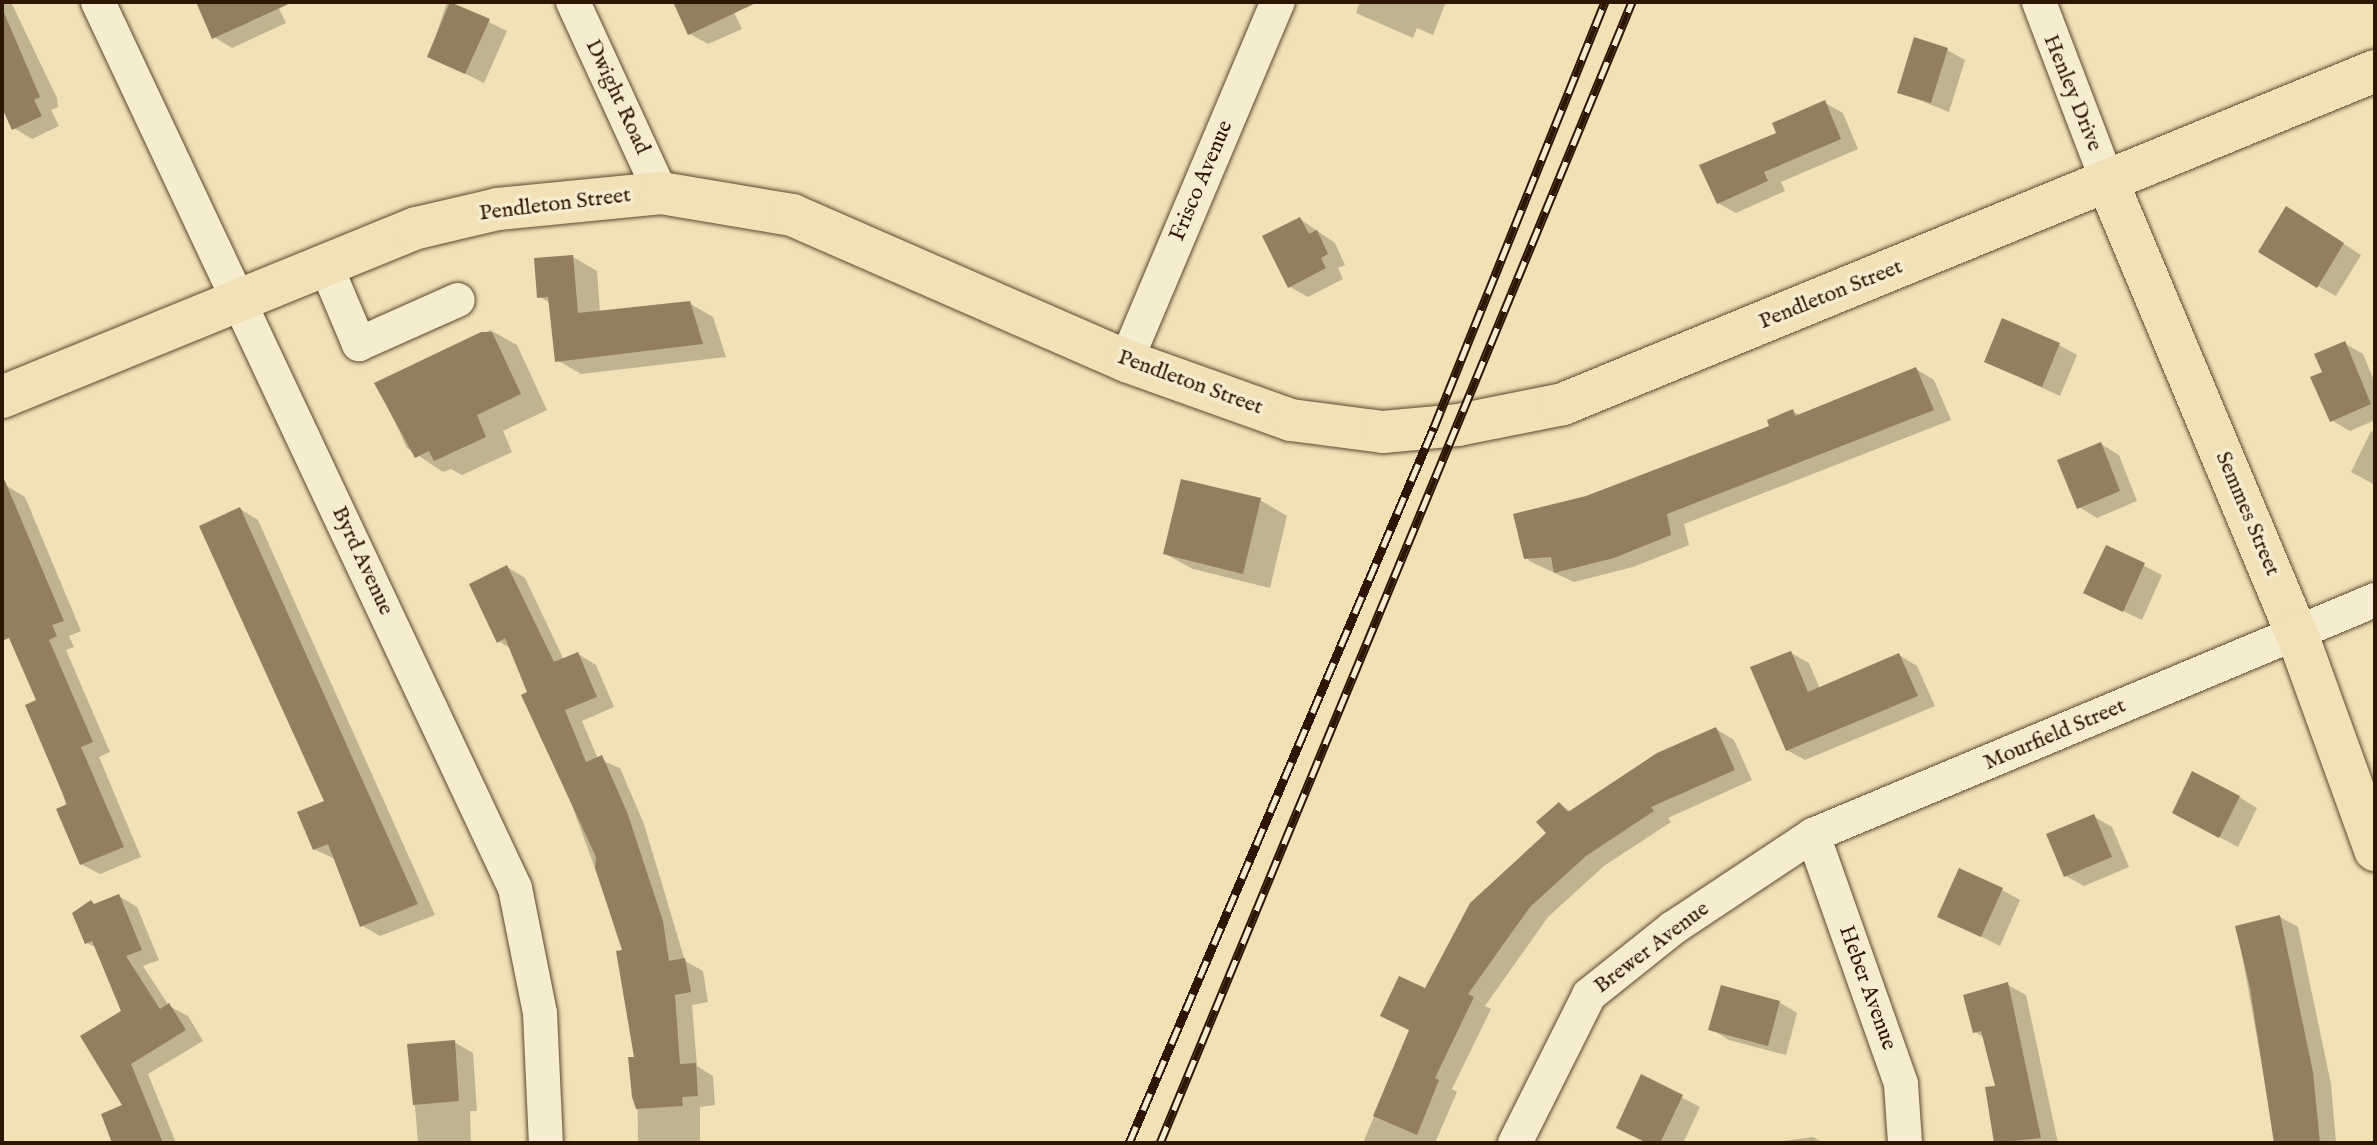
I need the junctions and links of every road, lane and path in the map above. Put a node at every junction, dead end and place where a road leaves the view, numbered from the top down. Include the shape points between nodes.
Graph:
1 (98, 2) edge
2 (573, 2) edge
3 (1278, 2) edge
4 (2039, 2) edge
5 (2375, 71) edge
6 (2108, 183) junction
7 (661, 193) junction
8 (326, 266) junction
9 (458, 300) dead end
10 (240, 301) junction
11 (1126, 361) junction
12 (2, 397) edge
13 (2375, 600) edge
14 (2297, 634) junction
15 (1813, 835) junction
16 (2375, 850) edge
17 (546, 1143) edge
18 (1515, 1143) edge
19 (1905, 1143) edge

1 - 10 street, Byrd Avenue
2 - 7 street, Dwight Road
3 - 11 street, Frisco Avenue
4 - 6 street, Henley Drive
5 - 6 main road, Pendleton Street
6 - 11 main road, Pendleton Street via 1563,404 1458,425 1383,432 1291,420
6 - 14 main road, Semmes Street
7 - 8 main road, Pendleton Street via 498,209 417,228
7 - 11 main road, Pendleton Street via 792,215
8 - 9 street via 359,344
8 - 10 main road, Pendleton Street
10 - 12 main road, Pendleton Street
10 - 17 street, Byrd Avenue via 515,888 540,1013
13 - 14 street, Mourfield Street
14 - 15 street, Mourfield Street
14 - 16 main road, Semmes Street
15 - 18 street, Brewer Avenue via 1673,928 1589,995
15 - 19 street, Heber Avenue via 1901,1084

